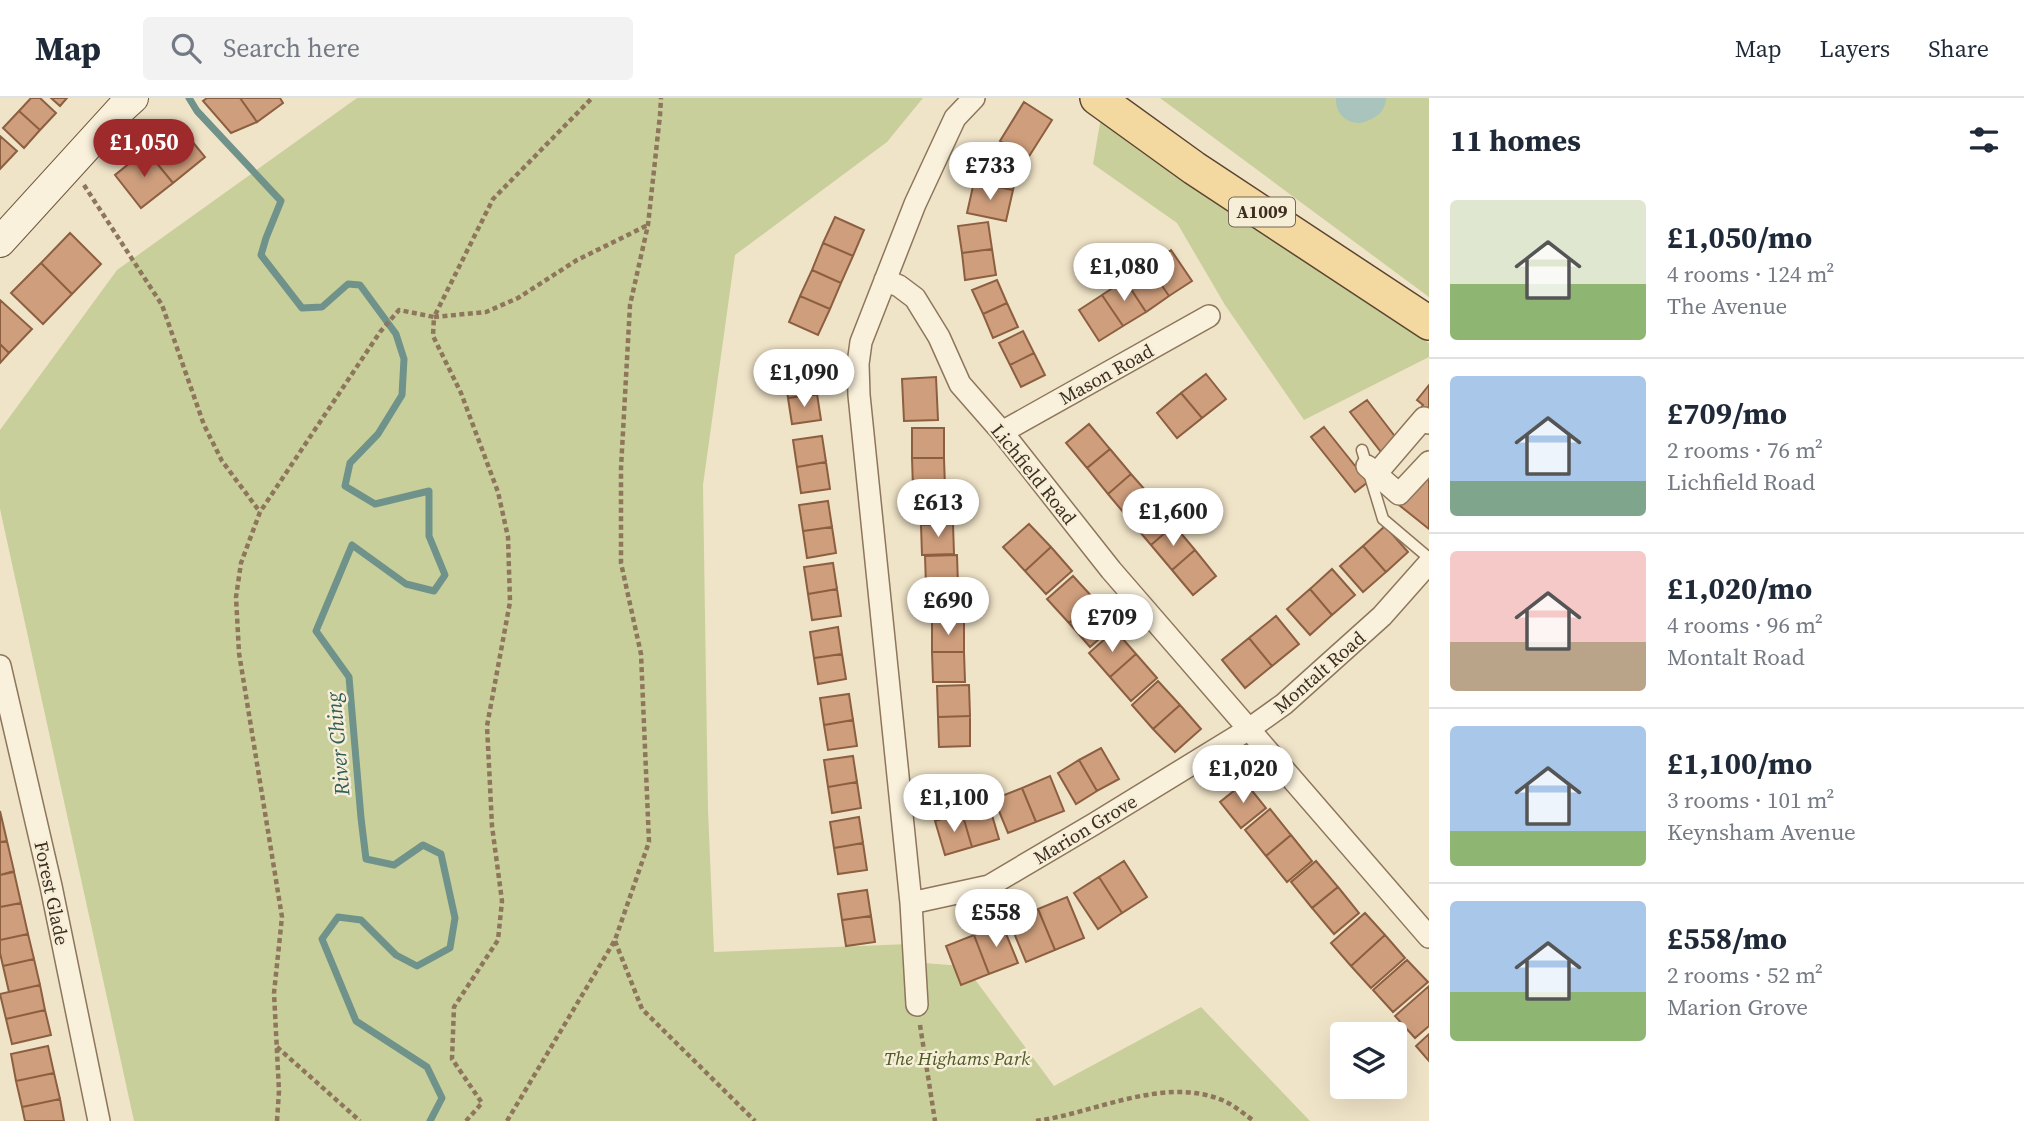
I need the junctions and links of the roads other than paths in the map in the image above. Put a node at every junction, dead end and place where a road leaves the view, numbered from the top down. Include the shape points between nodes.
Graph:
1 (133, 98) edge
2 (974, 98) edge
3 (1097, 98) edge
4 (0, 242) edge
5 (885, 280) junction
6 (1209, 316) dead end
7 (1429, 323) edge
8 (1429, 423) edge
9 (1002, 432) junction
10 (1429, 462) edge
11 (1368, 464) junction
12 (1429, 561) edge
13 (0, 666) edge
14 (1249, 729) junction
15 (911, 903) junction
16 (1429, 937) edge
17 (917, 1005) road end
18 (99, 1121) edge

1 - 4 street
2 - 5 street via 956,118
3 - 7 main road, A1009
5 - 9 street, Lichfield Road via 915,298 960,384
5 - 15 street via 861,342 858,374
6 - 9 street, Mason Road
8 - 11 street via 1423,418
9 - 14 street, Lichfield Road via 1111,570
10 - 11 street via 1399,494
11 - 12 lane via 1383,519
12 - 14 street, Montalt Road via 1382,616 1284,704
13 - 18 street, Forest Glade
14 - 15 street, Marion Grove via 989,886
14 - 16 street
15 - 17 street

